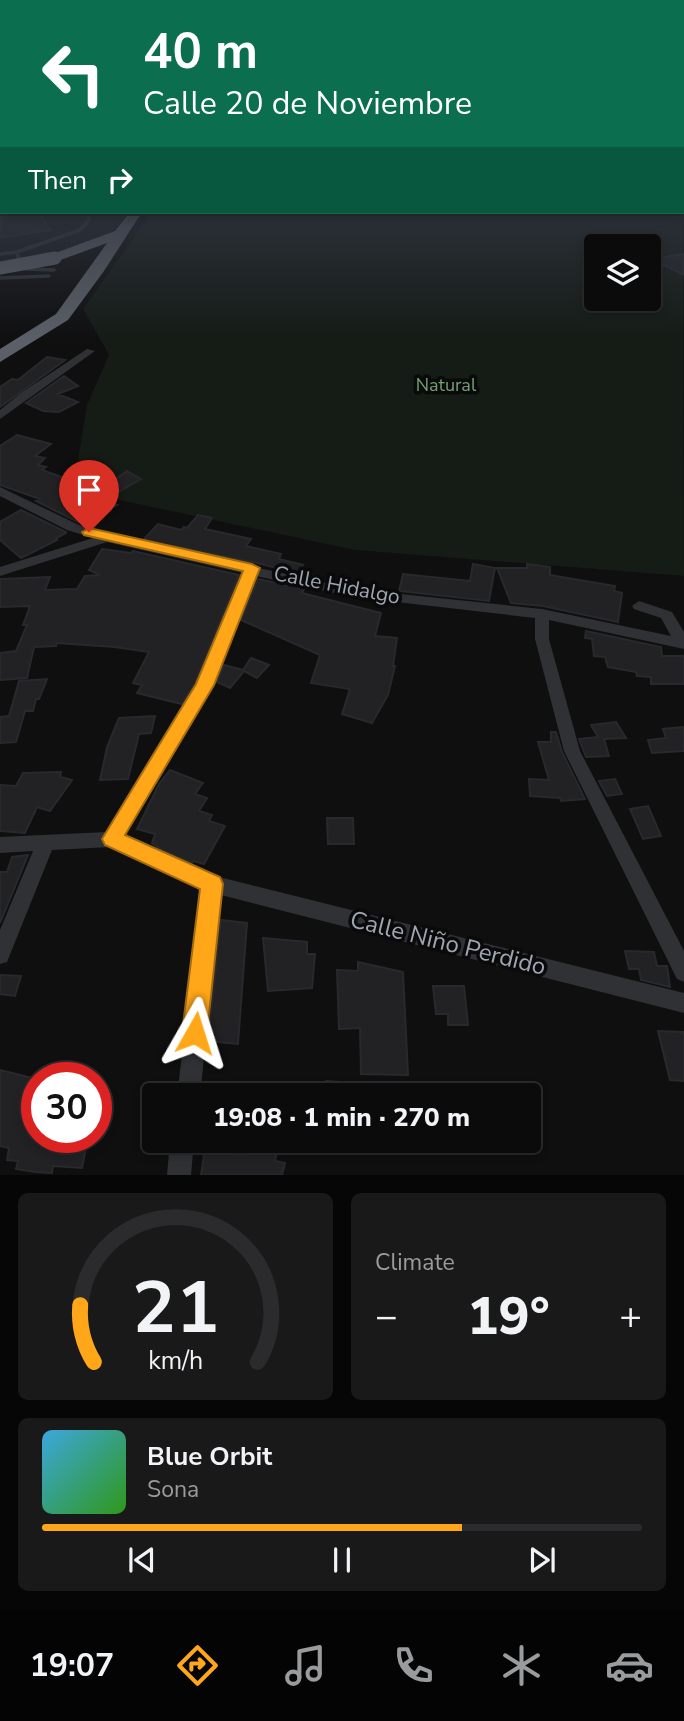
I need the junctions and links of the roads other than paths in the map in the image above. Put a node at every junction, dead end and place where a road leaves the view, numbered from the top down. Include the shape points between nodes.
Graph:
1 (80, 230) edge
2 (123, 230) edge
3 (120, 234) junction
4 (17, 253) junction
5 (0, 254) edge
6 (55, 264) junction
7 (0, 268) edge
8 (49, 276) dead end
9 (0, 278) edge
10 (90, 351) dead end
11 (0, 357) edge
12 (0, 416) edge
13 (0, 491) edge
14 (107, 538) junction
15 (252, 568) junction
16 (0, 572) edge
17 (639, 606) dead end
18 (542, 614) junction
19 (684, 644) edge
20 (112, 839) junction
21 (46, 841) junction
22 (0, 845) edge
23 (212, 884) junction
24 (0, 955) edge
25 (684, 972) edge
26 (684, 1003) edge
27 (189, 1083) edge
28 (181, 1153) edge
29 (178, 1175) edge

1 - 4 lane
2 - 3 highway
3 - 6 highway
3 - 11 highway via 62,317
4 - 5 lane
4 - 6 lane via 26,270
6 - 7 highway, bridge
8 - 9 lane
10 - 12 street
13 - 14 street, Calle Hidalgo via 72,527
14 - 15 street, Calle Hidalgo
14 - 16 street
15 - 18 street, Calle Hidalgo via 353,593
15 - 20 street via 205,685
17 - 19 street via 667,615
18 - 19 street, Calle Hidalgo
18 - 25 street via 542,639 572,751
20 - 21 street
20 - 23 street, Calle Niño Perdido
21 - 22 street
21 - 24 street
23 - 26 street, Calle Niño Perdido
23 - 27 street
28 - 29 street

